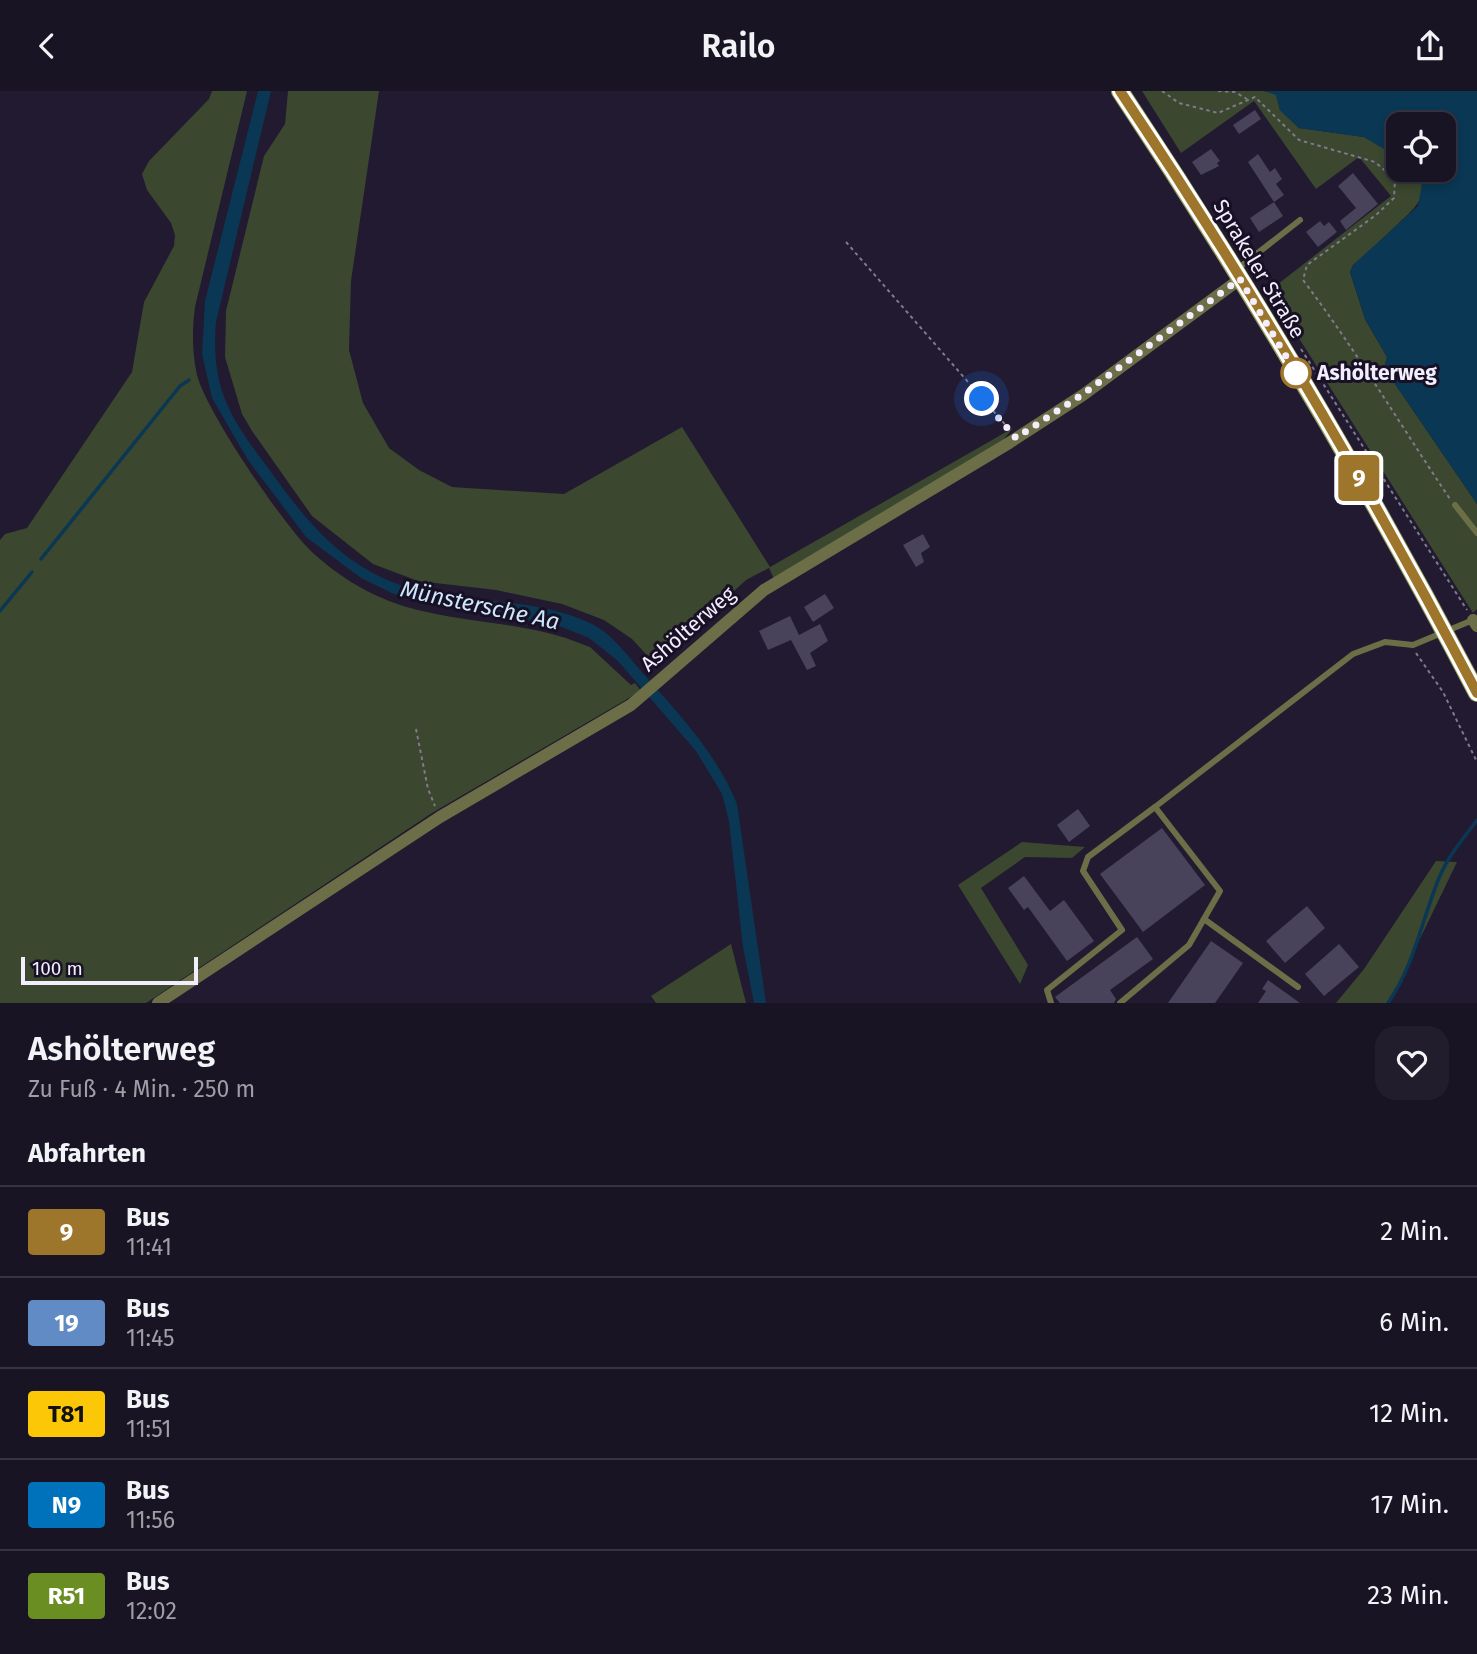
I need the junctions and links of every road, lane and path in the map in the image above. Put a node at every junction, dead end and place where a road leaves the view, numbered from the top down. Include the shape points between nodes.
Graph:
1 (1120, 91) edge
2 (1162, 91) edge
3 (1218, 91) edge
4 (1248, 100) junction
5 (1300, 220) dead end
6 (846, 242) dead end
7 (1238, 275) junction
8 (1296, 341) dead end
9 (1016, 438) junction
10 (1455, 505) joint
11 (1477, 533) edge
12 (1476, 621) edge
13 (1443, 629) junction
14 (1413, 645) junction
15 (1477, 693) edge
16 (416, 729) dead end
17 (1477, 762) edge
18 (1155, 807) junction
19 (439, 817) junction
20 (1204, 919) junction
21 (1298, 987) dead end
22 (158, 1003) edge
23 (1051, 1003) edge
24 (1120, 1003) edge

1 - 7 main road, Sprakeler Straße
2 - 4 path via 1179,103 1218,113
3 - 4 path
4 - 10 path via 1255,97 1299,140 1376,162 1395,179 1394,198 1307,265 1303,281
5 - 7 lane
6 - 9 path
7 - 9 street, Ashölterweg via 1083,394
7 - 13 main road, Sprakeler Straße via 1387,524
8 - 12 path
9 - 19 street, Ashölterweg via 764,590 638,700
10 - 11 lane
12 - 13 lane
13 - 14 lane
13 - 15 main road, Sprakeler Straße
14 - 17 path via 1443,692
14 - 18 lane via 1385,642 1353,654
16 - 19 path via 428,789
18 - 20 lane via 1220,891
18 - 23 lane via 1088,857 1083,871 1122,930 1046,990
19 - 22 street, Ashölterweg
20 - 21 lane
20 - 24 lane via 1189,945

